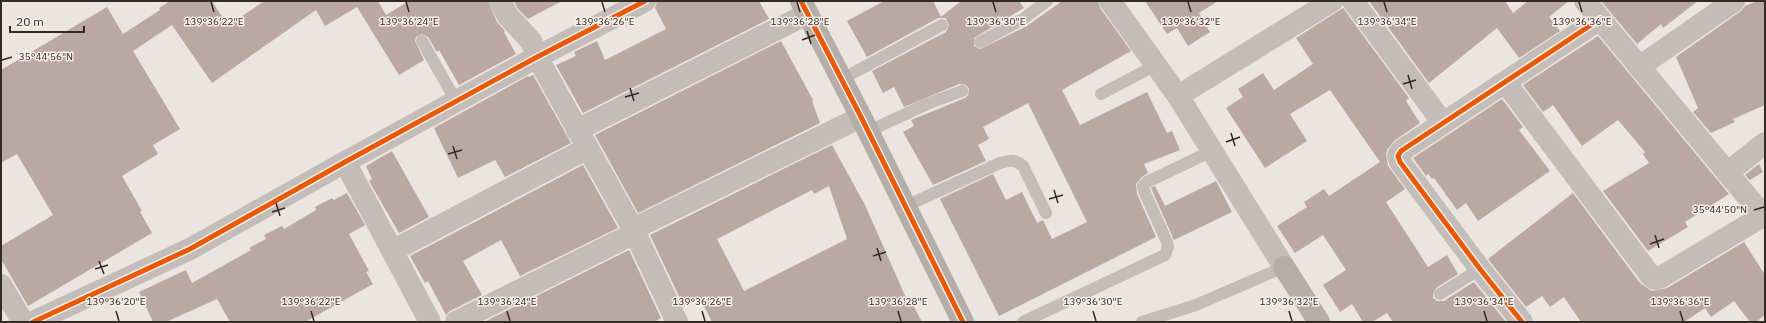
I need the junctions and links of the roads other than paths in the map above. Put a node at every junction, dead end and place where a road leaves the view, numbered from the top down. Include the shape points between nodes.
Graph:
1 (500, 1) edge
2 (645, 1) edge
3 (1047, 1) edge
4 (1110, 1) edge
5 (1332, 1) edge
6 (1353, 1) edge
7 (1585, 1) edge
8 (1734, 1) edge
9 (804, 7) edge
10 (1301, 8) edge
11 (1600, 19) junction
12 (942, 25) dead end
13 (422, 41) dead end
14 (980, 42) dead end
15 (537, 57) junction
16 (1156, 65) junction
17 (1639, 67) junction
18 (842, 79) junction
19 (1505, 82) junction
20 (962, 91) dead end
21 (1101, 94) dead end
22 (1178, 96) junction
23 (456, 101) junction
24 (1443, 123) junction
25 (865, 124) junction
26 (582, 139) junction
27 (1765, 143) edge
28 (1212, 150) junction
29 (344, 162) junction
30 (1727, 173) junction
31 (906, 206) junction
32 (1046, 213) dead end
33 (1764, 217) edge
34 (634, 231) junction
35 (392, 251) junction
36 (1284, 267) junction
37 (1480, 269) junction
38 (1, 285) edge
39 (1440, 294) dead end
40 (23, 322) edge
41 (33, 322) edge
42 (430, 322) edge
43 (456, 322) edge
44 (677, 322) edge
45 (963, 322) edge
46 (1023, 322) edge
47 (1142, 322) edge
48 (1319, 322) edge
49 (1522, 322) edge

1 - 15 street via 508,16 531,41
2 - 15 street
3 - 14 lane
4 - 16 street
5 - 10 street
6 - 24 street
7 - 11 street
8 - 17 street
9 - 18 street
9 - 26 street
10 - 22 street
11 - 17 street
11 - 19 street
12 - 18 lane
13 - 23 lane
15 - 23 street
15 - 26 street
16 - 21 lane
16 - 22 street
17 - 30 street
18 - 25 street
19 - 24 street
19 - 33 street via 1650,275 1655,278 1661,277
20 - 25 lane
22 - 28 street
23 - 29 street
24 - 37 street via 1401,151 1398,156
25 - 31 street
25 - 34 street
26 - 34 street
26 - 35 street
27 - 30 street
28 - 36 street
28 - 46 lane via 1144,186 1167,242 1165,255
29 - 35 street
29 - 41 street via 190,249
30 - 33 street
31 - 32 lane via 1011,160 1023,166
31 - 45 street
34 - 43 street
34 - 44 street
35 - 42 street
36 - 47 lane via 1196,305
36 - 48 street
37 - 39 lane
37 - 49 street
38 - 40 street

